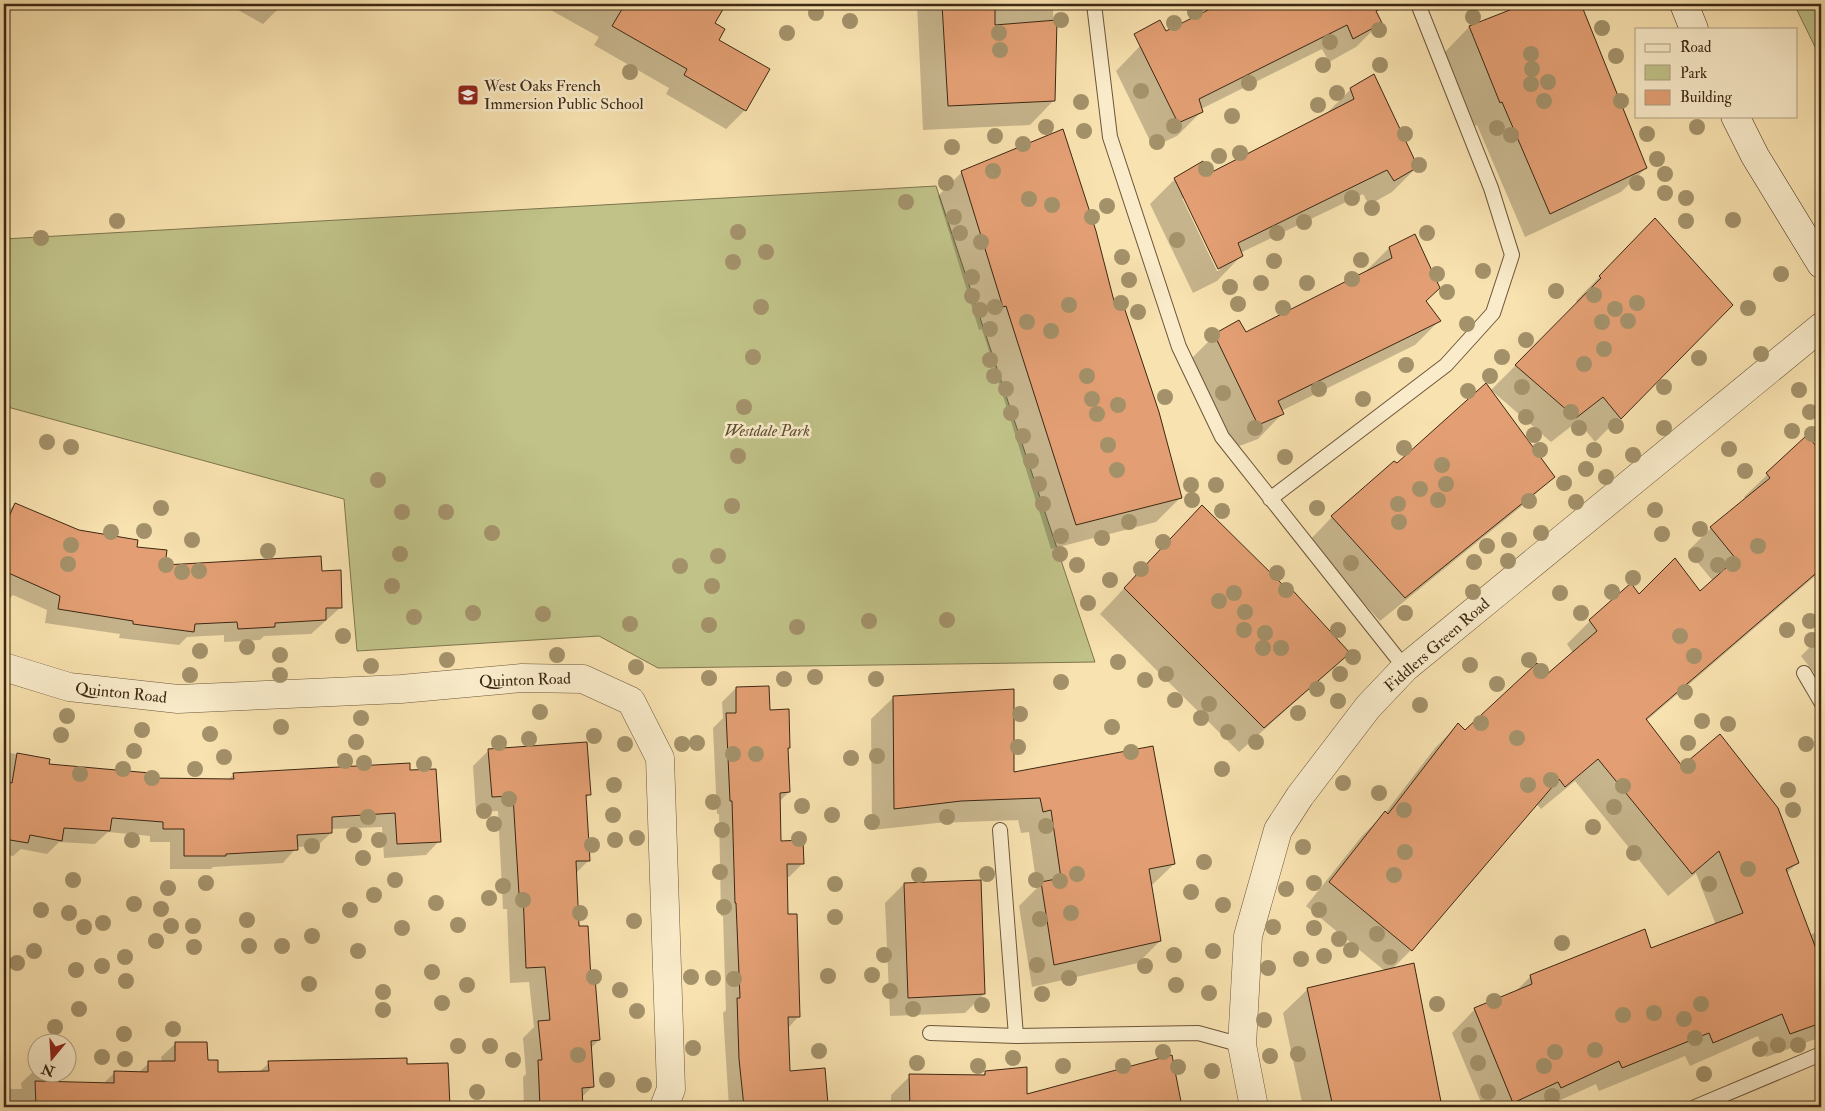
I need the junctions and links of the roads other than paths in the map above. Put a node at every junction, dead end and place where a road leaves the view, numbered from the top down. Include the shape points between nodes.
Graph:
1 (1094, 4) edge
2 (1418, 4) edge
3 (1684, 4) edge
4 (1694, 28) edge
5 (1736, 118) edge
6 (1821, 264) edge
7 (1821, 328) edge
8 (1270, 499) junction
9 (4, 667) edge
10 (1405, 668) junction
11 (1804, 674) dead end
12 (1821, 702) edge
13 (1000, 830) dead end
14 (930, 1033) dead end
15 (1016, 1036) junction
16 (1242, 1045) junction
17 (1821, 1054) edge
18 (664, 1107) edge
19 (1254, 1107) edge
20 (1695, 1107) edge

1 - 8 lane via 1110,137 1178,347 1222,437
2 - 8 lane via 1491,188 1512,255 1493,313 1446,365
3 - 4 street
5 - 6 street via 1755,156
7 - 10 street, Fiddlers Green Road
8 - 10 lane
9 - 18 street, Quinton Road via 69,687 178,699 401,689 522,678 583,679 631,701 660,758 671,1089
10 - 16 street, Fiddlers Green Road via 1368,707 1278,830 1248,936
11 - 12 lane
13 - 15 lane
14 - 15 lane
15 - 16 lane via 1198,1033
16 - 19 street, Fiddlers Green Road
17 - 20 lane

